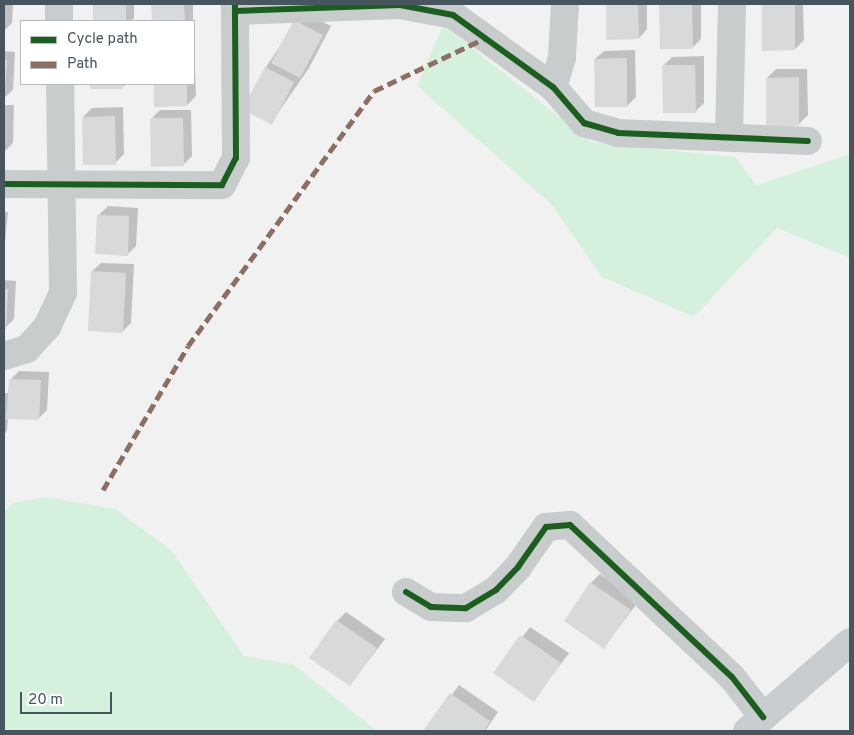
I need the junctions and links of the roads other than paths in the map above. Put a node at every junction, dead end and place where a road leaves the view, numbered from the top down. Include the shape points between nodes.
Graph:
1 (59, 4) edge
2 (400, 4) edge
3 (565, 4) edge
4 (732, 4) edge
5 (235, 7) edge
6 (59, 20) edge
7 (60, 85) edge
8 (552, 87) junction
9 (729, 137) junction
10 (808, 141) dead end
11 (4, 184) edge
12 (61, 186) junction
13 (4, 356) edge
14 (406, 592) dead end
15 (850, 643) edge
16 (755, 724) edge

1 - 6 street
2 - 5 street
2 - 8 street via 453,15
3 - 8 street via 562,57
4 - 9 street
5 - 12 street via 236,158 222,185
7 - 12 street
8 - 9 street via 584,123 618,133
9 - 10 street
11 - 12 street
12 - 13 street via 63,292 47,327 27,349
14 - 16 street via 432,607 466,608 496,590 518,567 546,527 570,525 732,677
15 - 16 street

